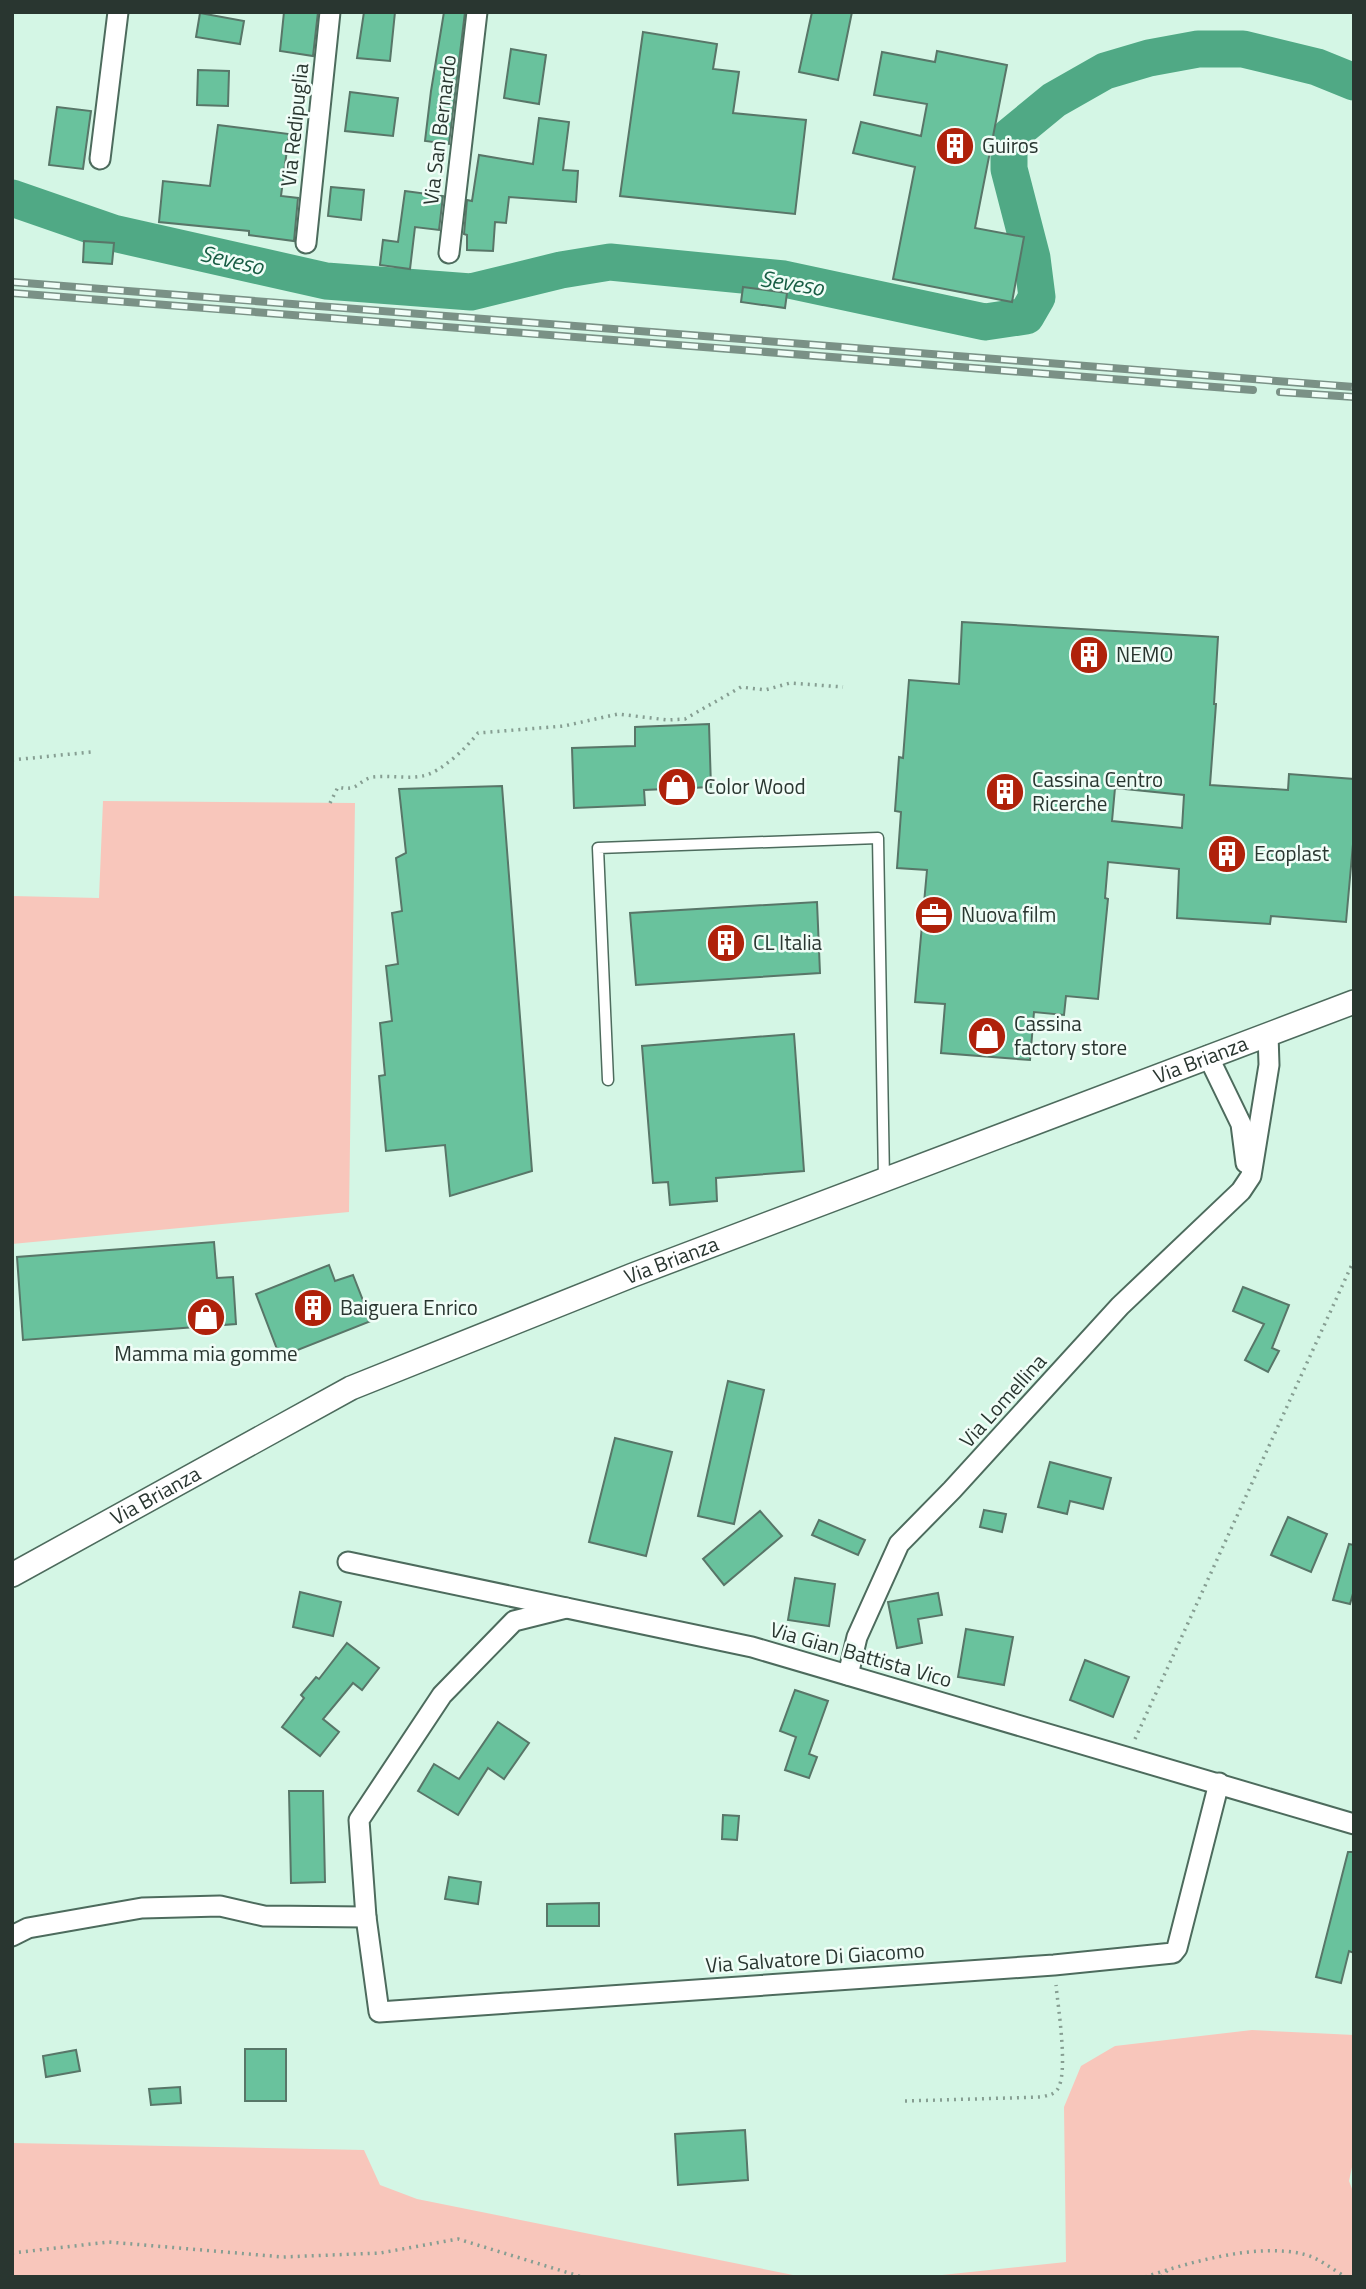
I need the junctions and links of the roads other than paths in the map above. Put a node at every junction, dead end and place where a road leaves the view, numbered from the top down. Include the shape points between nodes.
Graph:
1 (118, 12) edge
2 (330, 12) edge
3 (477, 12) edge
4 (100, 159) dead end
5 (306, 243) dead end
6 (449, 253) dead end
7 (1354, 1002) edge
8 (1268, 1034) junction
9 (1208, 1056) junction
10 (608, 1080) dead end
11 (884, 1180) junction
12 (1241, 1191) junction
13 (348, 1562) dead end
14 (12, 1574) edge
15 (566, 1608) junction
16 (848, 1675) junction
17 (1219, 1783) junction
18 (1354, 1824) edge
19 (366, 1917) junction
20 (12, 1936) edge

1 - 4 street
2 - 5 street, Via Redipuglia
3 - 6 street, Via San Bernardo
7 - 8 street, Via Brianza
8 - 9 street, Via Brianza
8 - 12 street, Via Lomellina via 1263,1107 1251,1176
9 - 11 street, Via Brianza
9 - 12 street via 1241,1124 1246,1163
10 - 11 lane via 598,848 878,838
11 - 14 street, Via Brianza via 351,1388
12 - 16 street, Via Lomellina via 1120,1306 899,1544 857,1637
13 - 15 street, Via Gian Battista Vico
15 - 16 street, Via Gian Battista Vico via 752,1647
15 - 19 street, Via Salvatore Di Giacomo via 514,1620 442,1695 359,1820
16 - 17 street, Via Gian Battista Vico
17 - 18 street, Via Gian Battista Vico
17 - 19 street, Via Salvatore Di Giacomo via 1173,1953 379,2012
19 - 20 street via 264,1916 220,1906 142,1908 28,1928

